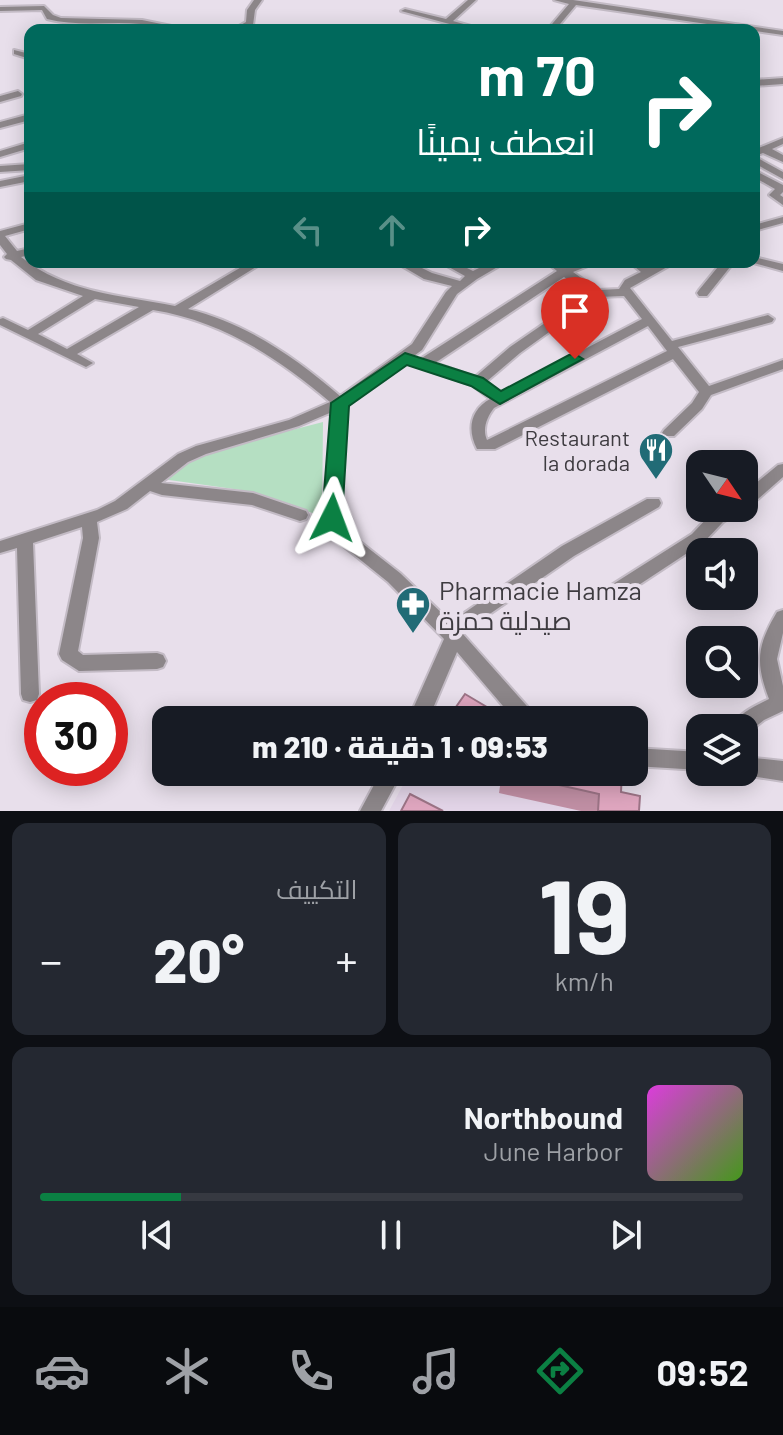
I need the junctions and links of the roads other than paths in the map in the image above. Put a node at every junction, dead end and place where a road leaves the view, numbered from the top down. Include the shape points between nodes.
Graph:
1 (19, 0) edge
2 (258, 0) edge
3 (472, 0) edge
4 (558, 0) edge
5 (574, 3) junction
6 (4, 8) edge
7 (405, 11) dead end
8 (448, 21) junction
9 (154, 23) joint
10 (159, 24) edge
11 (248, 24) edge
12 (459, 24) edge
13 (556, 24) edge
14 (720, 24) edge
15 (760, 30) edge
16 (783, 33) edge
17 (17, 52) dead end
18 (24, 55) edge
19 (783, 81) edge
20 (760, 83) edge
21 (18, 94) dead end
22 (0, 99) edge
23 (24, 119) edge
24 (0, 125) edge
25 (783, 141) edge
26 (24, 147) edge
27 (760, 151) edge
28 (760, 151) edge
29 (0, 154) edge
30 (783, 159) edge
31 (760, 163) edge
32 (24, 167) edge
33 (0, 169) edge
34 (760, 176) edge
35 (783, 176) edge
36 (24, 179) edge
37 (0, 184) edge
38 (782, 189) edge
39 (783, 202) edge
40 (783, 220) edge
41 (760, 226) edge
42 (24, 228) edge
43 (0, 236) edge
44 (24, 253) edge
45 (10, 257) junction
46 (760, 262) edge
47 (24, 267) edge
48 (25, 268) edge
49 (248, 268) edge
50 (413, 268) edge
51 (453, 268) edge
52 (489, 268) edge
53 (559, 268) edge
54 (575, 268) edge
55 (643, 268) edge
56 (659, 268) edge
57 (723, 268) edge
58 (783, 268) edge
59 (563, 272) junction
60 (650, 273) junction
61 (468, 280) junction
62 (626, 292) junction
63 (703, 293) dead end
64 (595, 294) junction
65 (93, 295) junction
66 (150, 306) junction
67 (176, 311) junction
68 (768, 319) dead end
69 (650, 320) junction
70 (3, 322) dead end
71 (30, 334) junction
72 (672, 349) junction
73 (69, 353) junction
74 (405, 358) junction
75 (86, 363) dead end
76 (424, 364) junction
77 (783, 364) edge
78 (477, 382) junction
79 (706, 392) junction
80 (500, 399) junction
81 (340, 403) junction
82 (669, 433) dead end
83 (781, 473) edge
84 (148, 484) junction
85 (758, 491) edge
86 (653, 503) dead end
87 (300, 515) dead end
88 (89, 520) junction
89 (713, 522) edge
90 (25, 539) junction
91 (0, 547) edge
92 (616, 591) dead end
93 (783, 617) edge
94 (451, 636) junction
95 (157, 661) dead end
96 (30, 682) edge
97 (781, 702) edge
98 (424, 706) edge
99 (514, 706) edge
100 (757, 714) edge
101 (648, 758) edge
102 (686, 760) edge
103 (758, 768) edge
104 (783, 771) edge
105 (384, 786) edge
106 (370, 811) edge

1 - 6 street
2 - 11 street
3 - 8 street
4 - 5 street
5 - 13 street
5 - 14 street
6 - 9 street via 44,8 53,19 73,22
7 - 8 street
8 - 12 street
9 - 10 street
15 - 16 street
17 - 18 street
19 - 20 street
21 - 22 street
23 - 24 street
25 - 27 street
26 - 29 street
28 - 30 street
31 - 35 street
32 - 33 street
34 - 38 street
36 - 37 street
38 - 39 street via 774,195
40 - 41 street
42 - 43 street
43 - 45 street
44 - 45 street
45 - 47 street
46 - 58 street
48 - 65 street
49 - 67 street
50 - 61 street via 428,276
51 - 61 street
52 - 61 street
53 - 59 street
54 - 59 street
55 - 60 street
56 - 60 street
57 - 63 street
59 - 64 street
59 - 76 street
60 - 62 street via 625,286
61 - 74 street via 442,305 428,333
62 - 64 street
62 - 69 street
64 - 78 street
65 - 66 street
65 - 71 street
66 - 67 street
66 - 73 street
67 - 81 street via 215,321 255,341 300,368
68 - 72 street
69 - 72 street
69 - 80 street
70 - 71 street
71 - 73 street
72 - 79 street
72 - 80 street via 575,405 486,447 477,434 481,416
73 - 75 street
74 - 76 street
74 - 81 street
76 - 78 street
77 - 79 street
78 - 80 street
79 - 82 street
81 - 84 street via 294,423 201,450
81 - 94 street via 332,518 343,537 399,580
83 - 85 street
84 - 87 street via 253,499
84 - 88 street
86 - 94 street via 568,551
88 - 90 street
88 - 95 street via 91,538 68,654 79,663
89 - 92 street via 698,538
90 - 91 street
90 - 96 street
93 - 97 street via 766,658
94 - 98 street
94 - 99 street
97 - 100 street
101 - 102 street
103 - 104 street
105 - 106 street

